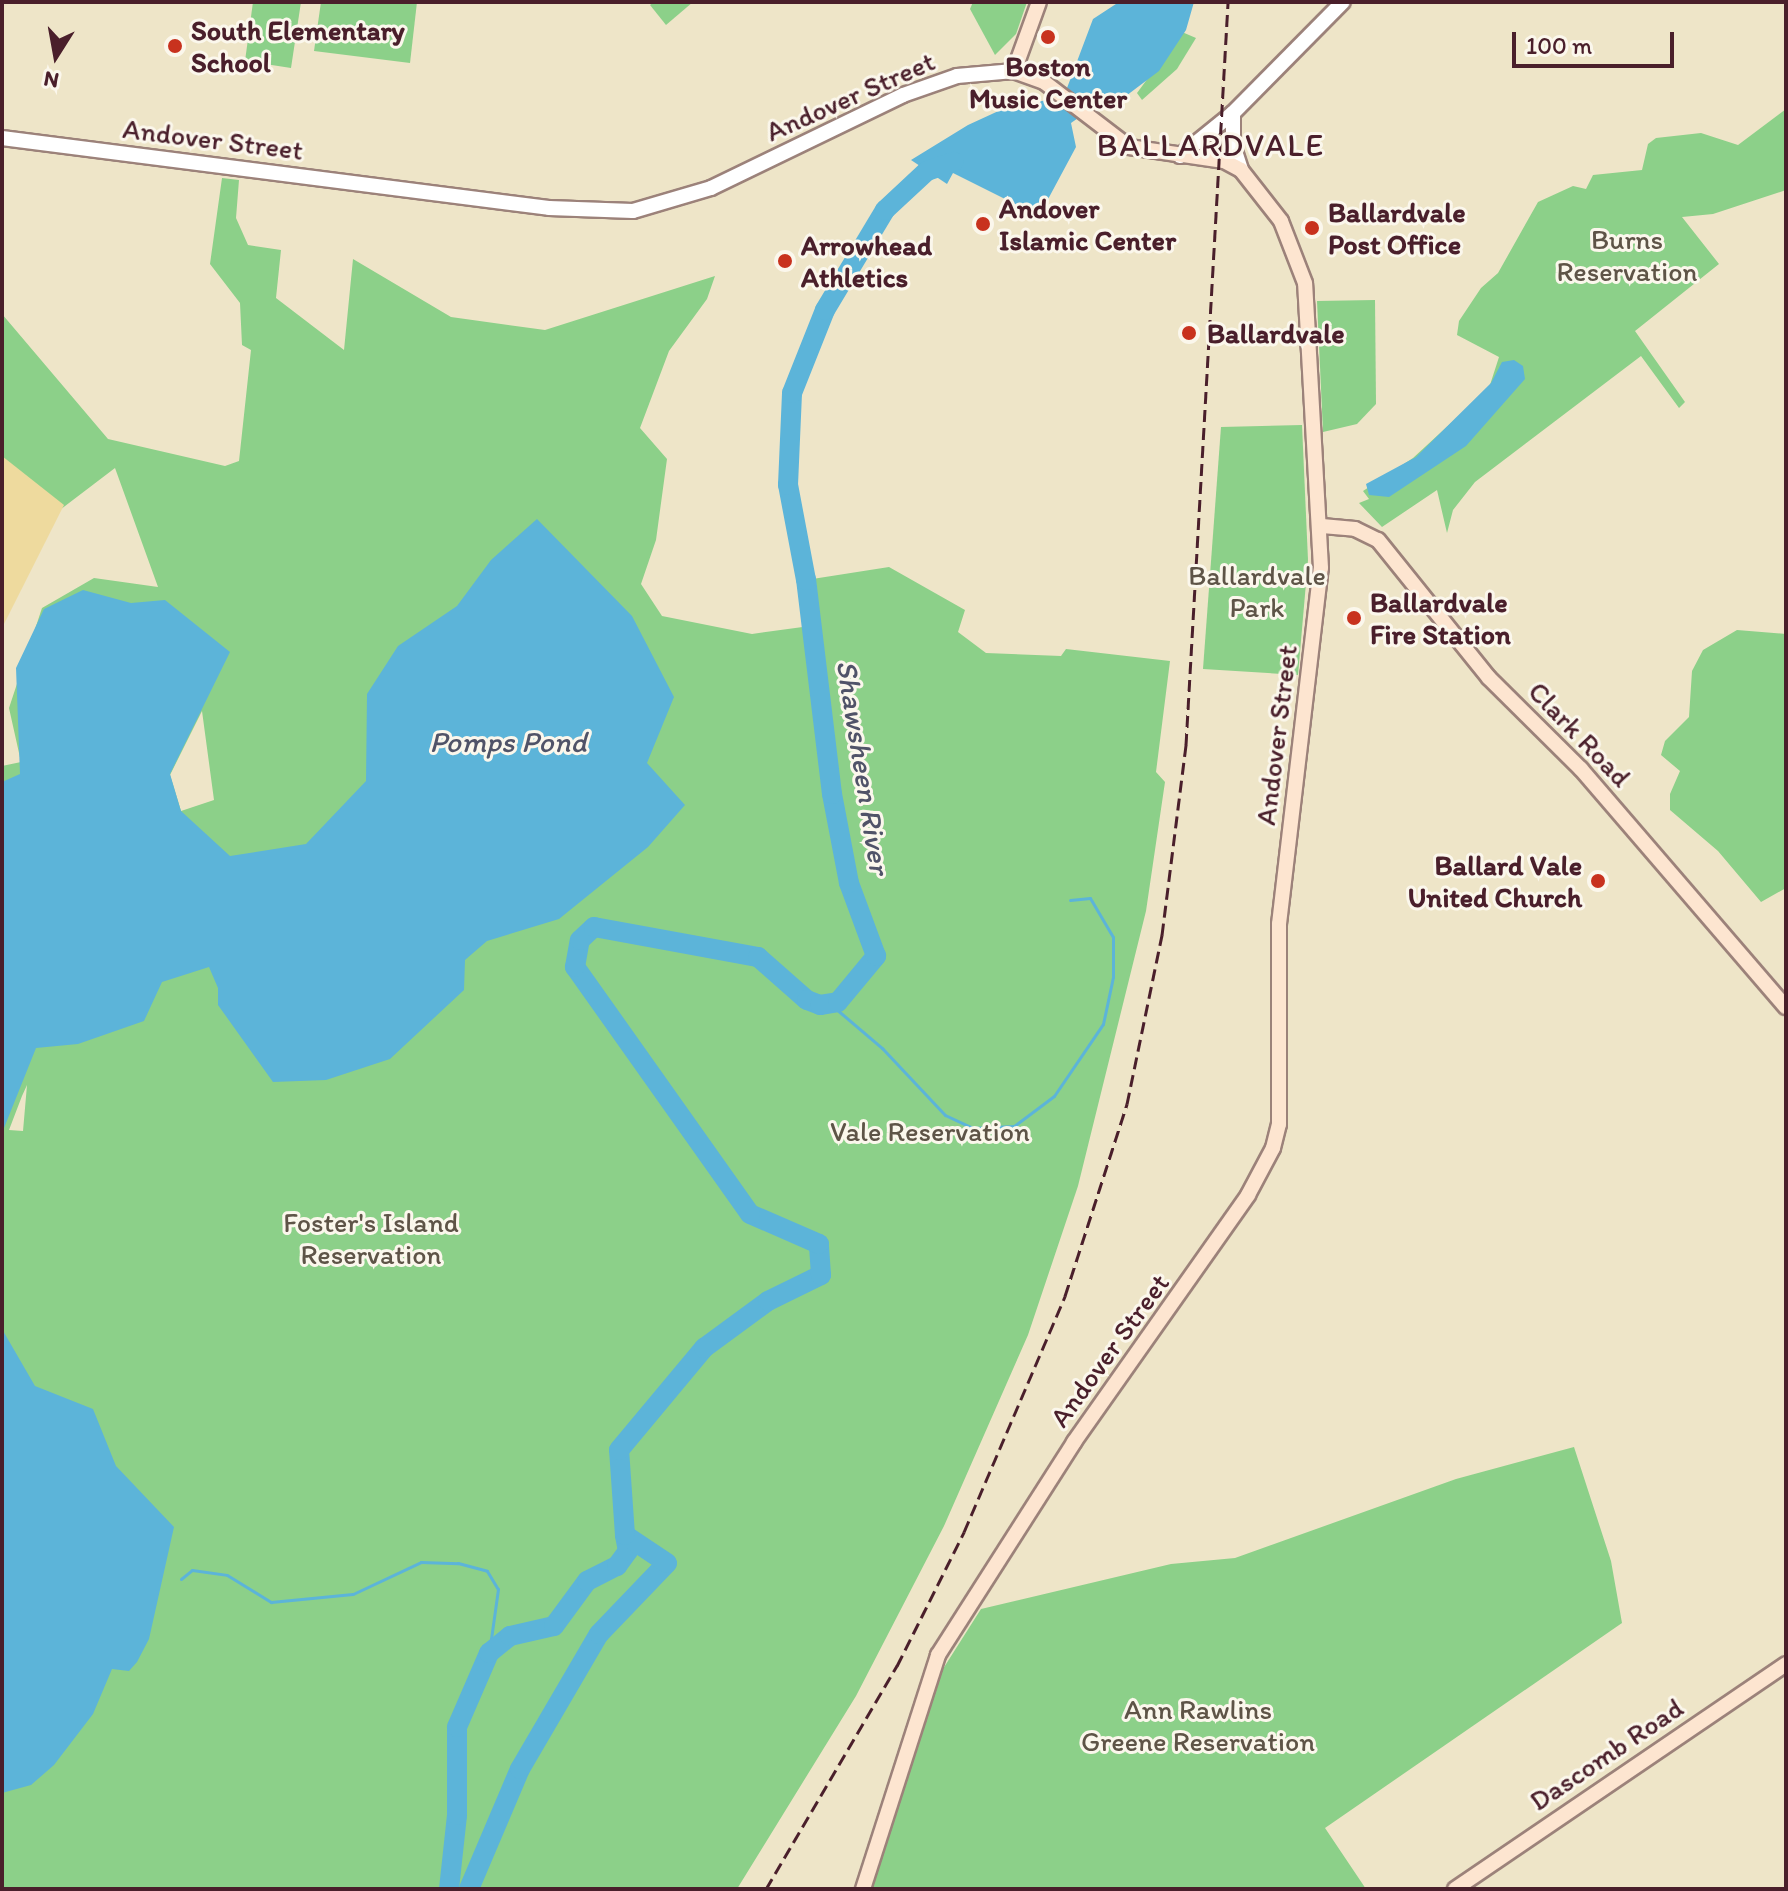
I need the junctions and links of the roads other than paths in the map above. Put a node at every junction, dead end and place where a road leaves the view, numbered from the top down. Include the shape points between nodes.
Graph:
1 (1039, 2) edge
2 (1343, 2) edge
3 (1014, 71) junction
4 (1233, 113) junction
5 (2, 138) edge
6 (1180, 156) junction
7 (1241, 170) junction
8 (1322, 526) junction
9 (1786, 1007) edge
10 (1786, 1664) edge
11 (863, 1889) edge
12 (1455, 1889) edge

1 - 3 main road
2 - 4 street
3 - 5 street, Andover Street via 966,75 903,95 711,188 633,211 549,208
3 - 6 main road, Andover Street via 1056,90 1129,147
4 - 6 street
4 - 7 street via 1233,145
6 - 7 main road, Andover Street via 1224,161
7 - 8 main road, Andover Street via 1281,221 1304,276
8 - 9 main road, Clark Road via 1355,529 1378,540 1489,678 1581,769
8 - 11 main road, Andover Street via 1318,610 1279,924 1279,1124 1273,1148 1206,1259 1074,1442 938,1655
10 - 12 main road, Dascomb Road

